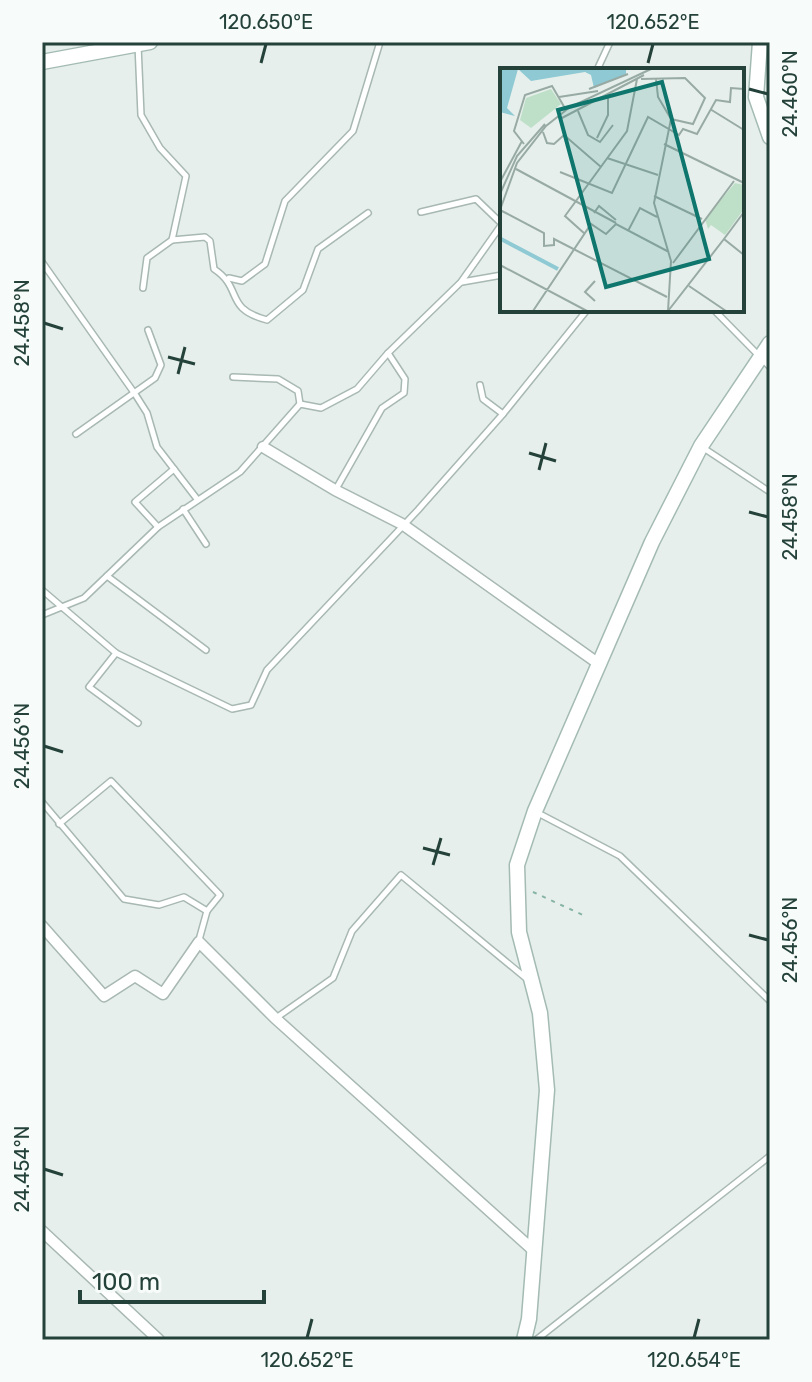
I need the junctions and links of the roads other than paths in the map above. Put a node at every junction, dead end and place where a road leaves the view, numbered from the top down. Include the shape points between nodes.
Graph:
1 (380, 42) edge
2 (610, 42) edge
3 (144, 43) edge
4 (763, 48) edge
5 (70, 50) edge
6 (42, 62) edge
7 (598, 68) edge
8 (770, 137) edge
9 (421, 212) dead end
10 (368, 213) dead end
11 (500, 222) edge
12 (500, 227) edge
13 (172, 240) junction
14 (42, 262) edge
15 (500, 275) edge
16 (228, 278) junction
17 (461, 282) junction
18 (143, 288) dead end
19 (585, 312) edge
20 (716, 312) edge
21 (148, 330) dead end
22 (770, 343) edge
23 (388, 353) junction
24 (764, 363) edge
25 (233, 377) dead end
26 (480, 385) dead end
27 (135, 394) junction
28 (300, 404) junction
29 (503, 414) junction
30 (76, 434) dead end
31 (701, 446) junction
32 (263, 447) junction
33 (174, 469) junction
34 (335, 490) junction
35 (770, 492) edge
36 (197, 499) junction
37 (183, 509) junction
38 (402, 524) junction
39 (158, 527) junction
40 (206, 544) dead end
41 (107, 576) junction
42 (42, 590) edge
43 (61, 607) junction
44 (42, 615) edge
45 (206, 650) dead end
46 (116, 653) junction
47 (599, 664) junction
48 (138, 723) dead end
49 (42, 802) edge
50 (535, 811) junction
51 (59, 824) junction
52 (207, 911) junction
53 (42, 926) edge
54 (199, 942) junction
55 (533, 985) junction
56 (770, 1001) edge
57 (275, 1018) junction
58 (770, 1156) edge
59 (42, 1231) edge
60 (533, 1250) junction
61 (159, 1340) edge
62 (524, 1340) edge
63 (536, 1340) edge

1 - 16 lane via 353,131 285,201 265,264 242,281
2 - 7 lane
3 - 5 street
3 - 13 lane via 141,115 160,148 186,176
4 - 8 street via 756,97
5 - 6 street
9 - 11 lane via 476,199
10 - 16 lane via 318,249 303,290 267,320 246,314 235,302
12 - 17 lane
13 - 16 lane via 205,237 214,269
13 - 18 lane via 147,258
14 - 27 lane
15 - 17 lane
17 - 23 lane
19 - 29 lane
20 - 24 lane
21 - 27 lane via 161,365 155,378
22 - 24 street
23 - 28 lane via 357,389 321,408
23 - 34 lane via 405,379 404,393 382,408
24 - 31 street
25 - 28 lane via 278,379 298,391
26 - 29 lane via 483,399
27 - 30 lane
27 - 33 lane via 157,447
28 - 32 lane
29 - 38 lane
31 - 35 lane
31 - 47 street
32 - 34 street
32 - 36 lane via 240,472
33 - 36 lane
33 - 39 lane via 135,502
34 - 38 street
36 - 37 lane
37 - 39 lane
37 - 40 lane
38 - 46 lane via 267,670 251,705 232,709
38 - 47 street
39 - 41 lane
41 - 43 lane via 84,598
41 - 45 lane
42 - 43 lane
43 - 44 lane
43 - 46 lane
46 - 48 lane via 89,687
47 - 50 street
49 - 51 lane
50 - 55 street via 517,865 519,932
50 - 56 lane via 620,856
51 - 52 lane via 124,899 159,905 184,897
51 - 52 lane via 111,781 220,895
52 - 54 lane
53 - 54 street via 104,996 135,976 163,994
54 - 57 street
55 - 57 lane via 401,875 352,931 333,978
55 - 60 street via 547,1090
57 - 60 street
58 - 63 lane
59 - 61 street
60 - 62 street

